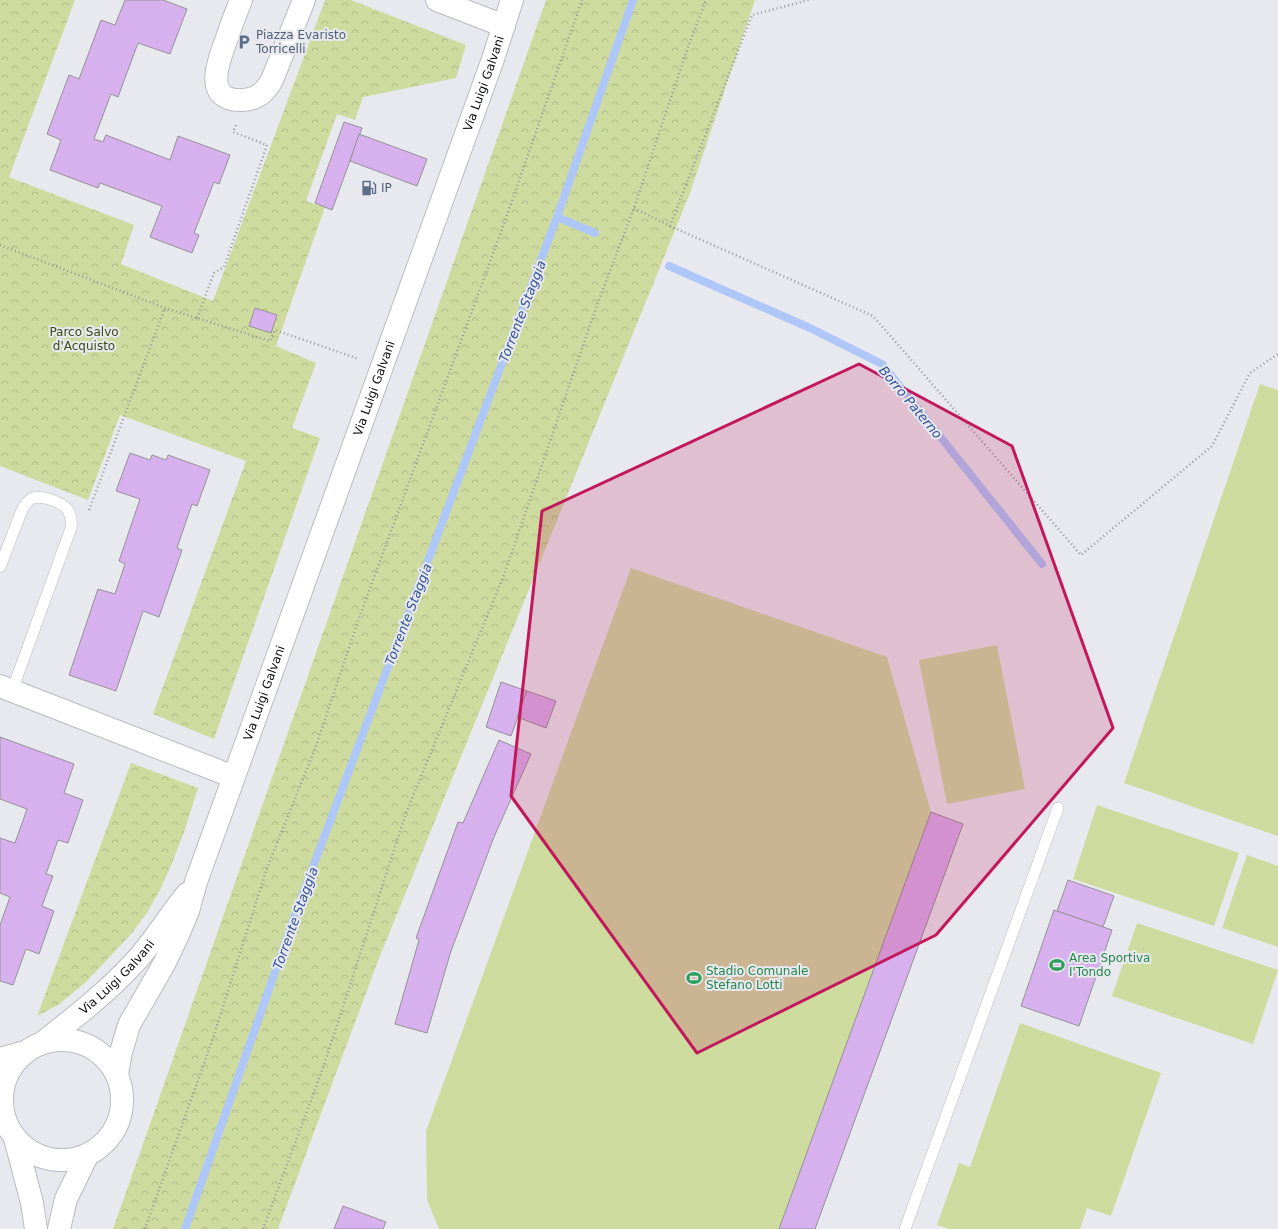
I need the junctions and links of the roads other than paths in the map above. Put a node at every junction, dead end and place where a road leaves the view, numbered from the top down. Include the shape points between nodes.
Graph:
1 (240, 0) edge
2 (304, 0) edge
3 (437, 0) edge
4 (512, 0) edge
5 (504, 26) junction
6 (0, 567) edge
7 (6, 688) edge
8 (234, 777) junction
9 (1058, 808) dead end
10 (196, 882) junction
11 (34, 1048) junction
12 (0, 1059) edge
13 (117, 1074) junction
14 (1, 1105) edge
15 (15, 1138) junction
16 (87, 1156) junction
17 (36, 1229) edge
18 (59, 1229) edge
19 (905, 1229) edge

1 - 2 main road via 220,58 216,82 223,96 228,99 245,100 251,100 261,94 272,80
3 - 5 main road
4 - 5 main road, Via Luigi Galvani
5 - 8 main road, Via Luigi Galvani
6 - 7 lane via 20,515 30,500 40,497 61,504 68,511 71,520 70,533
7 - 8 main road
8 - 10 main road, Via Luigi Galvani
9 - 19 lane
10 - 11 main road, Via Luigi Galvani via 133,964 94,1002
10 - 13 main road, Via Luigi Galvani via 177,937 129,1025
11 - 12 main road
11 - 13 main road, Via Luigi Galvani via 56,1040 71,1040 85,1044 98,1051
11 - 14 main road, Via Luigi Galvani via 14,1063 2,1091
13 - 16 main road, Via Luigi Galvani via 122,1089 123,1106 119,1121 111,1135
14 - 15 main road, Via Luigi Galvani via 6,1123
15 - 16 main road, Via Luigi Galvani via 26,1149 40,1157 56,1161
15 - 17 main road, Via Luigi Galvani
16 - 18 main road, Via Luigi Galvani via 66,1199

